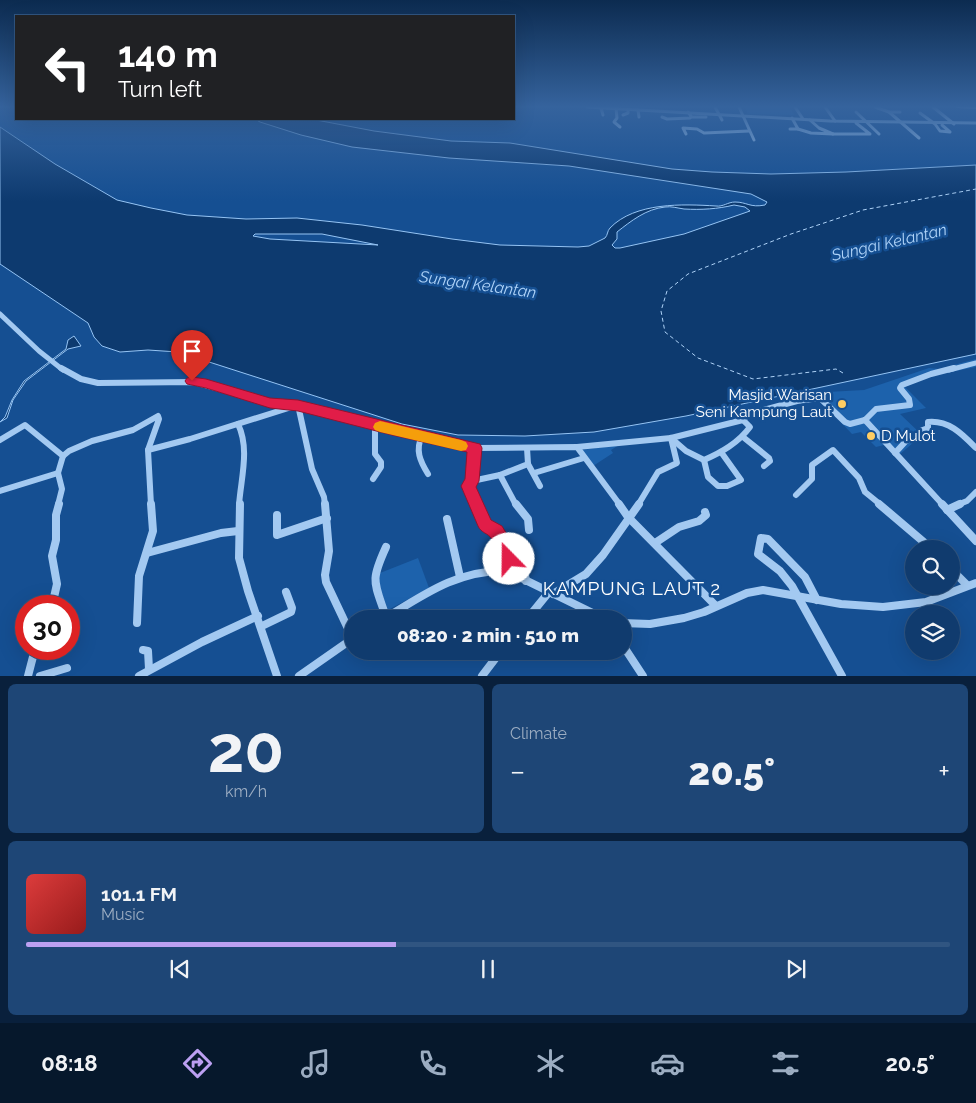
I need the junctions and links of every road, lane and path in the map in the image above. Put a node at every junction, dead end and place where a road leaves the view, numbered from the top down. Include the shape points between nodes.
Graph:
1 (0, 314) edge
2 (975, 365) edge
3 (298, 406) junction
4 (743, 420) junction
5 (865, 420) junction
6 (238, 424) junction
7 (375, 425) junction
8 (422, 436) junction
9 (743, 437) junction
10 (671, 438) junction
11 (0, 440) edge
12 (577, 447) junction
13 (475, 448) junction
14 (527, 448) junction
15 (976, 448) edge
16 (148, 450) junction
17 (721, 452) junction
18 (895, 453) junction
19 (63, 456) junction
20 (584, 458) junction
21 (704, 460) junction
22 (528, 464) junction
23 (764, 466) dead end
24 (58, 473) junction
25 (534, 473) junction
26 (428, 474) dead end
27 (500, 475) junction
28 (373, 479) dead end
29 (472, 481) junction
30 (540, 486) dead end
31 (0, 491) edge
32 (976, 492) edge
33 (796, 496) dead end
34 (947, 510) junction
35 (706, 512) dead end
36 (277, 516) dead end
37 (628, 517) junction
38 (327, 518) junction
39 (447, 519) dead end
40 (529, 530) dead end
41 (238, 531) junction
42 (921, 540) edge
43 (976, 541) edge
44 (655, 543) junction
45 (386, 547) dead end
46 (147, 553) junction
47 (509, 554) junction
48 (507, 571) junction
49 (460, 577) junction
50 (960, 579) edge
51 (526, 581) junction
52 (976, 583) edge
53 (967, 586) junction
54 (286, 592) dead end
55 (551, 593) junction
56 (54, 595) edge
57 (799, 596) junction
58 (818, 600) junction
59 (716, 606) junction
60 (383, 610) edge
61 (399, 610) edge
62 (535, 610) edge
63 (587, 610) edge
64 (258, 616) junction
65 (344, 621) edge
66 (137, 623) dead end
67 (632, 624) edge
68 (262, 626) junction
69 (344, 644) edge
70 (143, 650) dead end
71 (632, 659) edge
72 (32, 660) edge
73 (494, 660) edge
74 (67, 668) dead end
75 (149, 670) junction
76 (301, 675) edge
77 (28, 676) edge
78 (40, 676) edge
79 (139, 676) edge
80 (277, 676) edge
81 (482, 676) edge
82 (643, 676) edge
83 (842, 676) edge

1 - 3 street via 46,359 76,378 115,384 192,381 270,403
2 - 5 street via 931,374 902,385 900,388 910,399 910,405 876,409
3 - 6 street
3 - 7 street
3 - 38 street
4 - 5 street via 748,414 820,398 845,422
4 - 9 street via 750,427
4 - 10 street
5 - 18 street
6 - 16 street
6 - 41 street via 243,435 244,458
7 - 8 street
7 - 28 street via 375,454 381,462
8 - 13 street
8 - 26 street via 417,444 419,459
9 - 17 street
9 - 23 street via 769,458
10 - 12 street
10 - 21 street
10 - 37 street via 677,463 658,472
11 - 19 street via 25,425
12 - 14 street
12 - 20 street
13 - 14 street
13 - 29 street
14 - 22 street
15 - 18 street via 948,423 934,420
16 - 19 street via 158,416 133,430 81,445
16 - 46 street via 152,531
17 - 21 street
17 - 21 street via 741,480 738,482 718,486 704,471
18 - 34 street
19 - 24 street
20 - 25 street
20 - 37 street
22 - 25 street
22 - 27 street
24 - 31 street
24 - 56 street via 62,489 52,556 57,584
25 - 30 street
27 - 29 street
27 - 40 street via 516,505 528,519
29 - 47 street via 468,486 485,526 497,532
32 - 34 street via 968,501
33 - 42 street via 812,479 812,465 833,450 859,478 865,492
34 - 43 street
35 - 44 street via 699,521 679,527
36 - 38 street via 277,535
37 - 44 street
37 - 55 street via 586,574
38 - 65 street via 329,551 326,582
39 - 49 street
41 - 46 street
41 - 64 street via 239,558
44 - 59 street
45 - 60 street via 374,580
46 - 66 street via 139,576
47 - 48 street
47 - 51 street via 524,570
48 - 49 street via 494,569
48 - 51 street
49 - 61 street
50 - 53 street
51 - 55 street
52 - 53 street
53 - 58 street via 926,602 903,606 866,607
54 - 68 street via 292,608 290,612
55 - 62 street
55 - 63 street
57 - 58 street
57 - 58 street via 780,571 758,554 762,538 768,539 801,572
57 - 59 street via 762,590
57 - 83 street
59 - 67 street via 693,616
64 - 68 street
64 - 75 street
68 - 80 street
69 - 76 street
70 - 75 street via 148,651
71 - 82 street
72 - 77 street
73 - 81 street
74 - 78 street
75 - 79 street

